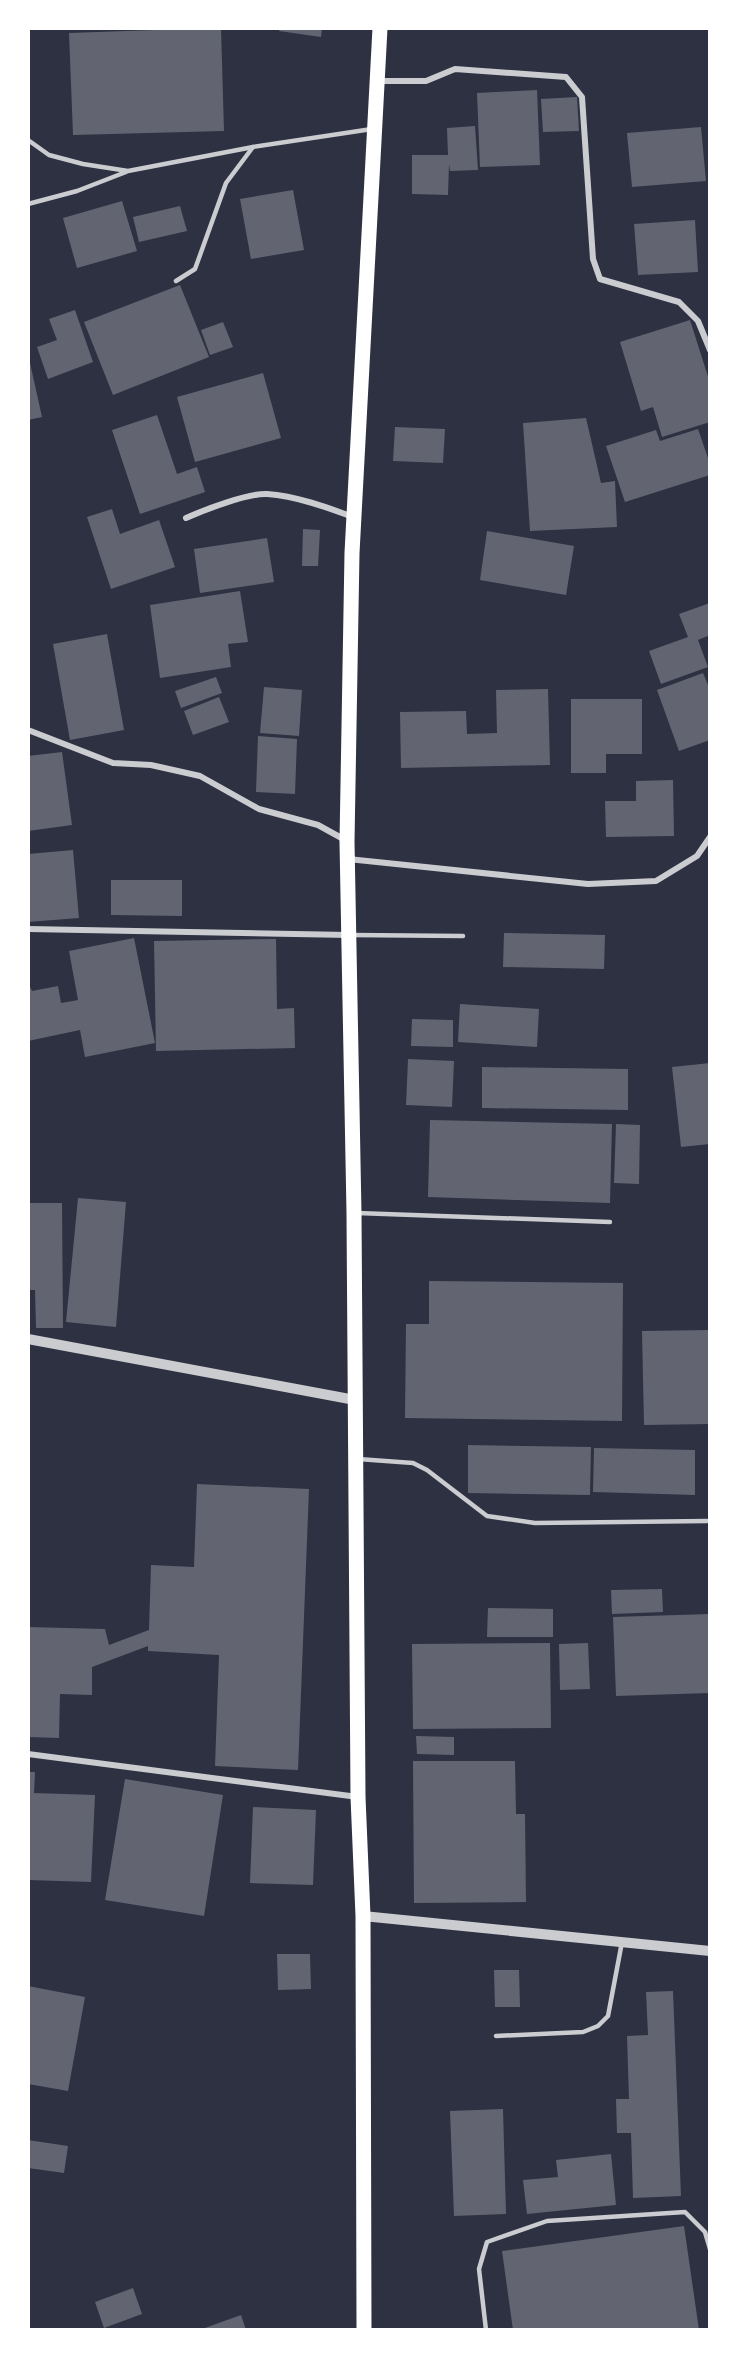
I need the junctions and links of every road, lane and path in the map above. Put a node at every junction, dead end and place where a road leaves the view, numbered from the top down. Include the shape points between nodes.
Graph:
1 (380, 28) edge
2 (377, 81) junction
3 (374, 128) junction
4 (28, 140) edge
5 (253, 147) junction
6 (128, 171) junction
7 (28, 204) edge
8 (176, 281) dead end
9 (710, 350) edge
10 (354, 517) junction
11 (186, 518) dead end
12 (28, 730) edge
13 (710, 837) edge
14 (347, 842) junction
15 (347, 859) junction
16 (28, 929) edge
17 (349, 935) junction
18 (464, 936) dead end
19 (354, 1213) junction
20 (610, 1222) dead end
21 (28, 1339) edge
22 (355, 1400) junction
23 (356, 1459) junction
24 (707, 1521) dead end
25 (28, 1754) edge
26 (358, 1797) junction
27 (363, 1916) junction
28 (622, 1942) junction
29 (710, 1951) edge
30 (496, 2036) dead end
31 (710, 2249) edge
32 (364, 2330) edge
33 (486, 2330) edge

1 - 2 main road
2 - 3 main road
2 - 9 street via 426,81 455,69 566,77 582,97 593,259 600,279 679,302 698,321
3 - 5 lane
3 - 10 main road
4 - 6 lane via 49,155 82,165
5 - 6 lane
5 - 8 lane via 226,183 195,269
6 - 7 lane via 77,191
10 - 11 street via 321,505 265,494 209,507
10 - 14 main road
12 - 14 street via 113,763 151,765 200,776 259,809 318,825
13 - 15 street via 697,856 656,881 588,884
14 - 15 main road
15 - 17 main road
16 - 17 street
17 - 18 lane
17 - 19 main road
19 - 20 lane
19 - 22 main road
21 - 22 street
22 - 23 main road
23 - 24 lane via 413,1463 487,1516 535,1522
23 - 26 main road
25 - 26 street
26 - 27 main road
27 - 28 street
27 - 32 main road
28 - 29 street
28 - 30 lane via 608,2016 598,2026 583,2032
31 - 33 lane via 705,2232 685,2212 547,2222 487,2242 479,2269

